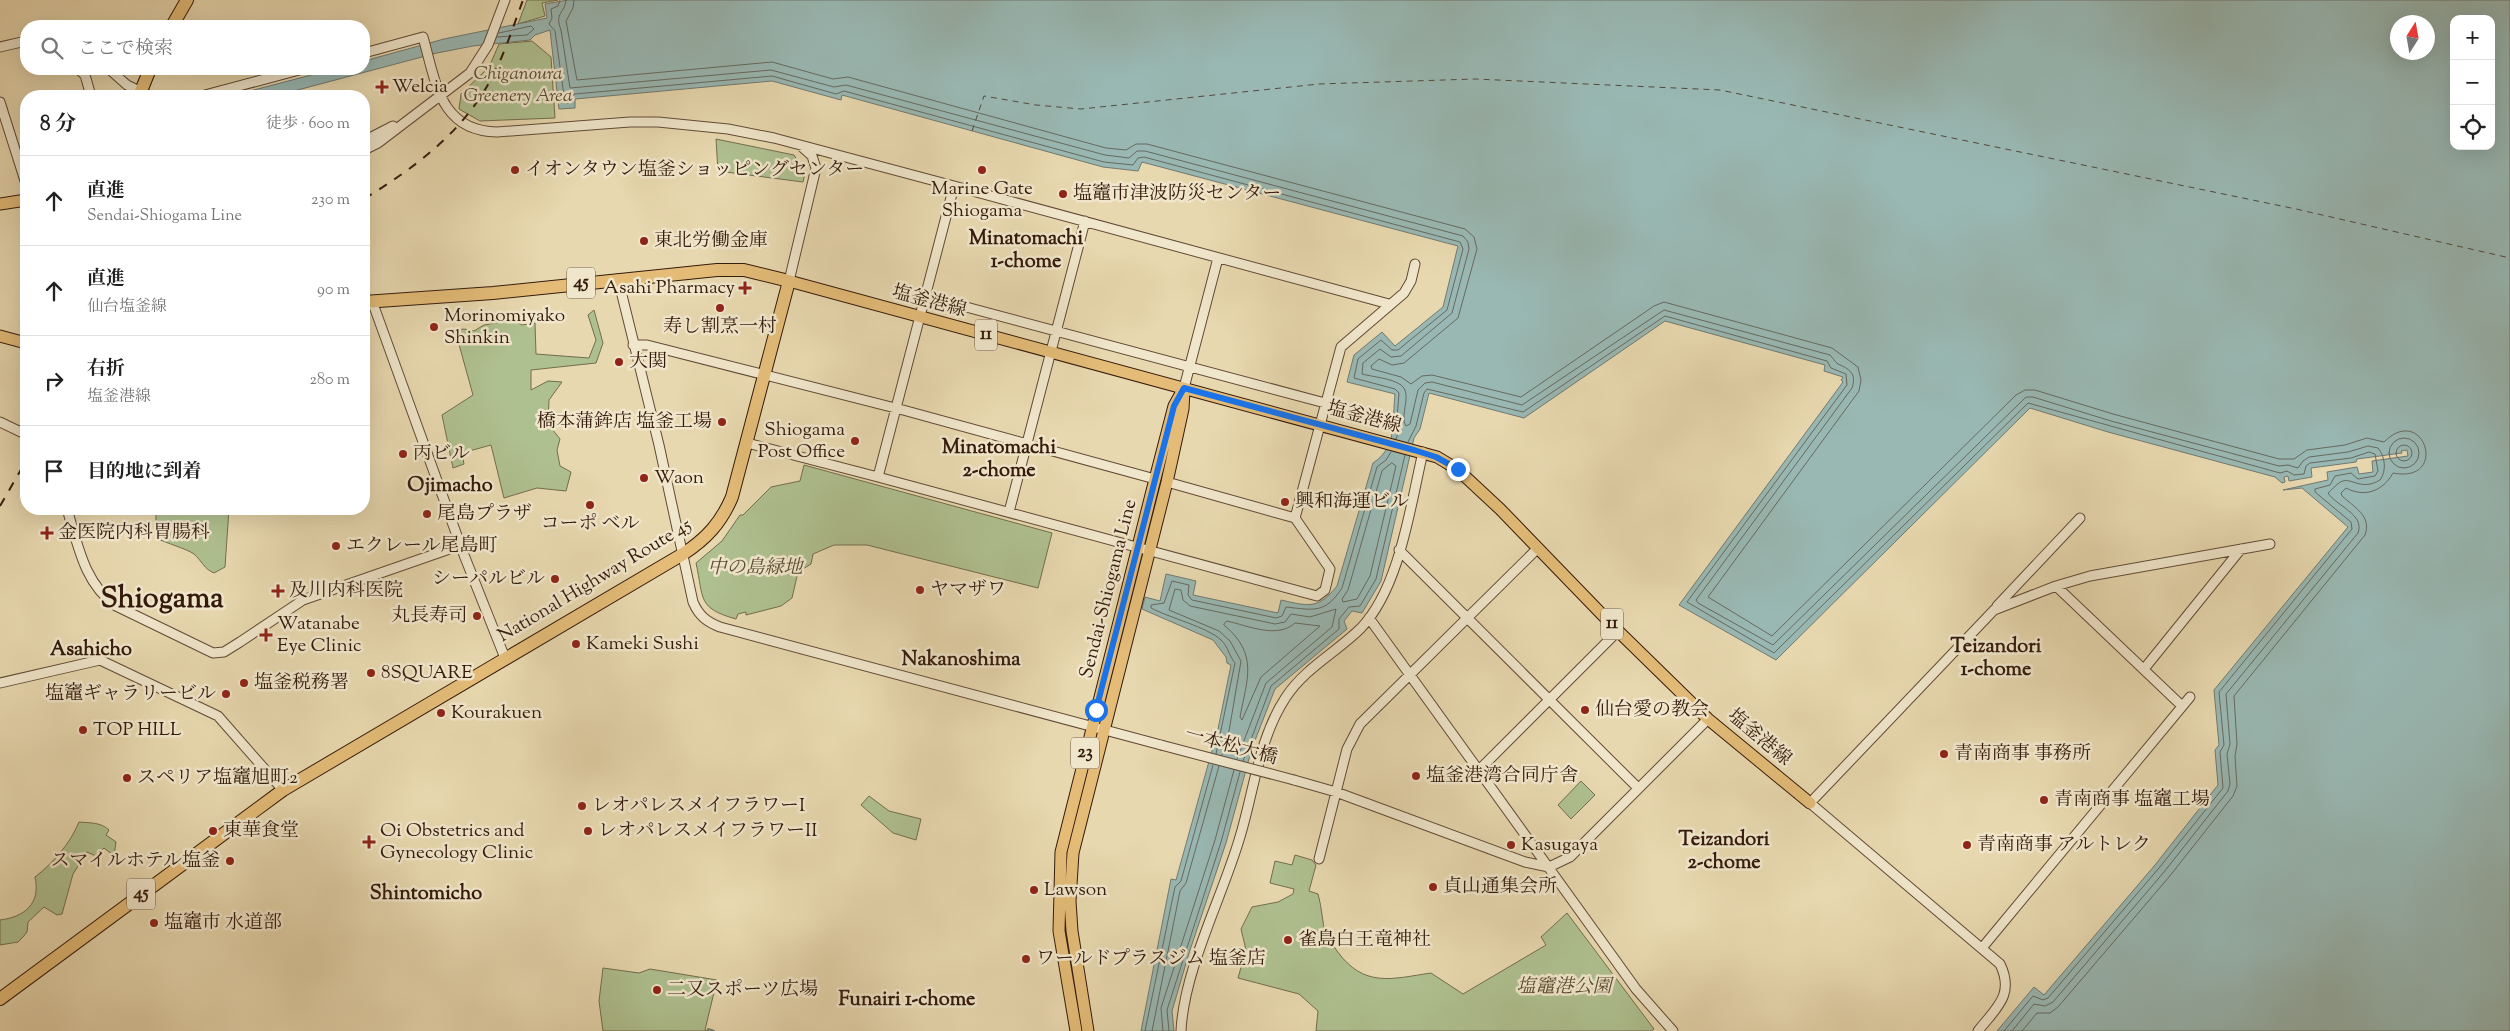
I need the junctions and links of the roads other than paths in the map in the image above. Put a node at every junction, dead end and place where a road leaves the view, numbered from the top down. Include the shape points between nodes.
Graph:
1 (187, 0) edge
2 (506, 0) edge
3 (175, 20) edge
4 (20, 42) edge
5 (0, 47) edge
6 (370, 50) edge
7 (84, 75) edge
8 (116, 75) edge
9 (148, 75) edge
10 (280, 75) edge
11 (89, 90) edge
12 (135, 90) edge
13 (144, 90) edge
14 (224, 90) edge
15 (441, 94) junction
16 (0, 102) edge
17 (405, 121) junction
18 (370, 139) edge
19 (799, 145) junction
20 (370, 147) edge
21 (20, 165) edge
22 (954, 186) junction
23 (20, 201) edge
24 (0, 204) edge
25 (1086, 221) junction
26 (1218, 258) junction
27 (1415, 264) dead end
28 (618, 279) junction
29 (789, 281) junction
30 (925, 296) junction
31 (370, 301) edge
32 (1389, 304) junction
33 (370, 306) edge
34 (919, 317) junction
35 (1057, 331) junction
36 (0, 336) edge
37 (20, 341) edge
38 (633, 345) junction
39 (1051, 353) junction
40 (1189, 368) junction
41 (766, 375) junction
42 (1184, 388) junction
43 (1325, 403) junction
44 (895, 408) junction
45 (0, 422) edge
46 (1321, 424) junction
47 (20, 431) edge
48 (747, 444) junction
49 (1027, 445) junction
50 (1418, 451) junction
51 (878, 477) junction
52 (1155, 479) junction
53 (1167, 482) junction
54 (1008, 512) junction
55 (69, 515) edge
56 (1295, 518) junction
57 (2080, 518) dead end
58 (2270, 544) dead end
59 (461, 545) junction
60 (1137, 548) junction
61 (1538, 548) junction
62 (2241, 549) junction
63 (1399, 550) junction
64 (1149, 552) junction
65 (683, 554) junction
66 (2056, 586) junction
67 (1994, 610) junction
68 (1369, 618) junction
69 (1467, 619) junction
70 (1618, 631) junction
71 (505, 658) junction
72 (2144, 669) junction
73 (1410, 677) junction
74 (0, 683) edge
75 (2190, 697) dead end
76 (1550, 701) junction
77 (2182, 706) junction
78 (1708, 719) junction
79 (1097, 728) junction
80 (1478, 771) junction
81 (1638, 788) junction
82 (283, 790) junction
83 (1336, 792) junction
84 (1810, 803) junction
85 (1319, 859) dead end
86 (1549, 867) junction
87 (1982, 948) junction
88 (0, 999) edge
89 (1076, 1031) edge
90 (1088, 1031) edge
91 (1181, 1031) edge
92 (1674, 1031) edge
93 (1978, 1031) edge

1 - 3 highway
2 - 15 street via 488,45 470,73
4 - 5 street
6 - 15 street via 423,37
7 - 11 street
8 - 12 street
9 - 13 highway
10 - 14 street
15 - 17 street
15 - 19 street via 454,118 464,126 483,132 658,122 728,129
16 - 21 street
17 - 18 street
17 - 20 street
19 - 22 street
19 - 29 street via 812,156 816,168
22 - 25 street
22 - 30 street
23 - 24 main road
25 - 26 street
25 - 35 street
26 - 32 street
26 - 40 street
27 - 32 street via 1407,287
28 - 29 highway, 45 via 744,270
28 - 31 highway, 45 via 493,293
28 - 38 street, 一本松大橋
29 - 34 main road, 塩釜港線 / 11
29 - 41 highway, National Highway Route 45 / 45
30 - 34 street
30 - 35 street
32 - 43 street via 1341,347
33 - 59 street
34 - 39 main road, 塩釜港線 / 11
34 - 44 street
35 - 39 street
35 - 40 street
36 - 37 main road
38 - 41 street via 646,345
38 - 65 street, 一本松大橋
39 - 42 main road, 塩釜港線 / 11
39 - 49 street
40 - 42 street
40 - 43 street
41 - 44 street
41 - 48 highway, National Highway Route 45 / 45
42 - 46 main road, 塩釜港線 / 11
42 - 52 main road, 23 via 1174,406
42 - 53 main road, 23 via 1184,409
43 - 46 street
44 - 49 street
44 - 51 street
45 - 47 street
46 - 50 main road, 塩釜港線 / 11
46 - 56 street
48 - 51 street
48 - 65 highway, National Highway Route 45 / 45 via 726,511 708,536
49 - 52 street
49 - 54 street
50 - 61 main road, 塩釜港線 / 11 via 1458,469
50 - 63 street
51 - 54 street
52 - 60 main road, Sendai-Shiogama Line / 23
53 - 56 street
53 - 64 main road, Sendai-Shiogama Line / 23
54 - 60 street
55 - 59 street via 83,563 106,599 213,653 224,652 303,600
56 - 64 street via 1330,569 1326,590 1316,596
57 - 67 street
58 - 62 street
59 - 71 street
60 - 64 street
60 - 79 main road, Sendai-Shiogama Line / 23
61 - 69 street
61 - 70 main road, 塩釜港線 / 11
62 - 66 street via 2090,576
62 - 72 street
63 - 68 street via 1385,596
63 - 69 street
64 - 79 main road, Sendai-Shiogama Line / 23
65 - 71 highway, National Highway Route 45 / 45
65 - 79 street, 一本松大橋 via 696,609 713,624
66 - 67 street
66 - 72 street
67 - 84 street
68 - 73 street
68 - 91 street via 1296,683 1276,714 1240,839 1184,999
69 - 73 street
69 - 76 street
70 - 76 street
70 - 78 main road, 塩釜港線 / 11
71 - 82 highway, National Highway Route 45 / 45
72 - 77 street
73 - 80 street
73 - 83 street via 1360,724 1350,740
74 - 82 street via 100,660 218,716
75 - 77 street
76 - 80 street
76 - 81 street
77 - 87 street
78 - 81 street
78 - 84 main road, 塩釜港線 / 11
79 - 83 street, 一本松大橋, bridge
79 - 89 main road, Sendai-Shiogama Line / 23 via 1061,852 1059,931
79 - 90 main road, Sendai-Shiogama Line / 23 via 1072,870 1072,931
80 - 86 street
81 - 86 street via 1570,857
82 - 88 highway, National Highway Route 45 / 45
83 - 85 street
83 - 86 street, 一本松大橋 via 1525,862
84 - 87 street
86 - 92 street via 1636,989
87 - 93 street via 2000,964 2006,985 2001,1002

